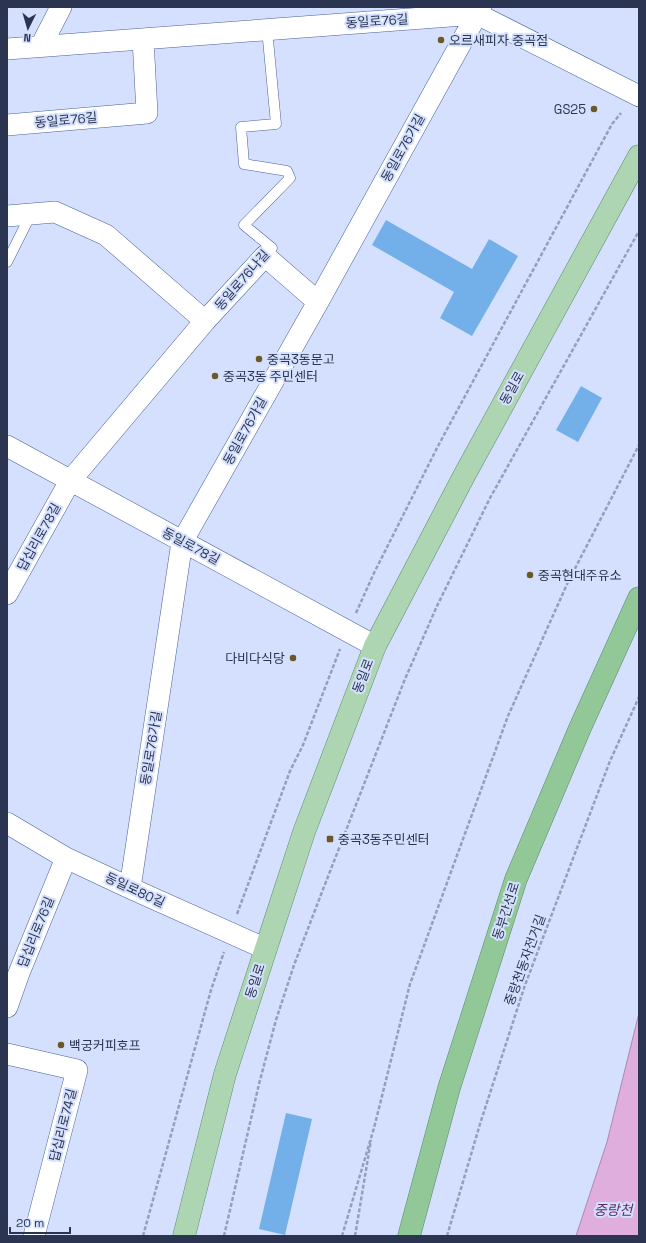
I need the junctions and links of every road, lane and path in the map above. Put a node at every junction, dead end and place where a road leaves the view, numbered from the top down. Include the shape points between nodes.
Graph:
1 (61, 7) edge
2 (479, 10) edge
3 (267, 30) junction
4 (143, 39) junction
5 (41, 46) junction
6 (7, 50) edge
7 (639, 96) edge
8 (621, 113) dead end
9 (7, 126) edge
10 (639, 156) edge
11 (31, 214) junction
12 (7, 216) edge
13 (639, 231) edge
14 (265, 256) junction
15 (7, 262) edge
16 (318, 302) junction
17 (205, 321) junction
18 (639, 445) edge
19 (7, 446) edge
20 (70, 480) junction
21 (182, 542) junction
22 (7, 594) edge
23 (639, 598) edge
24 (356, 614) dead end
25 (342, 645) dead end
26 (375, 646) junction
27 (639, 697) edge
28 (7, 824) edge
29 (66, 858) junction
30 (130, 888) junction
31 (237, 915) dead end
32 (266, 949) junction
33 (224, 950) dead end
34 (13, 971) edge
35 (7, 1007) edge
36 (14, 1056) edge
37 (374, 1128) junction
38 (191, 1208) junction
39 (34, 1236) edge
40 (143, 1236) edge
41 (184, 1236) edge
42 (198, 1236) edge
43 (224, 1236) edge
44 (342, 1236) edge
45 (355, 1236) edge
46 (409, 1236) edge
47 (447, 1236) edge

1 - 5 street
2 - 3 street, 동일로76길
2 - 7 street
2 - 16 street, 동일로76가길
3 - 4 street, 동일로76길
3 - 14 lane, 동일로76나길 via 276,124 241,127 244,164 287,171 290,178 244,225 272,248
4 - 5 street, 동일로76길
4 - 9 street, 동일로76길 via 147,113
5 - 6 street, 동일로76길
8 - 24 path via 612,124 442,439
10 - 26 main road, 동일로 via 469,467
11 - 12 street
11 - 15 lane
11 - 17 street via 55,212 106,235
13 - 43 path via 490,498 437,606 405,680 294,965 276,1020
14 - 16 street
14 - 17 street, 동일로76나길
16 - 21 street, 동일로76가길
17 - 20 street, 동일로76나길
18 - 37 path via 568,582 508,716 410,984
19 - 20 street, 동일로78길
20 - 21 street, 동일로78길
20 - 22 street, 답십리로78길
21 - 26 street, 동일로78길
21 - 30 street, 동일로76가길
23 - 46 highway, 동부간선로 via 516,879 449,1088
25 - 31 path via 290,772
26 - 32 main road, 동일로 via 304,832
27 - 47 path, 중랑천동자전거길 via 610,760 525,985
28 - 29 street, 동일로80길
29 - 30 street, 동일로80길
29 - 34 street, 답십리로76길
30 - 32 street, 동일로80길
32 - 38 main road, 동일로 via 225,1074
33 - 40 path
34 - 35 street, 답십리로76길
36 - 39 street, 답십리로74길 via 77,1070
37 - 44 path
37 - 45 path
38 - 41 main road, 동일로
38 - 42 main road

